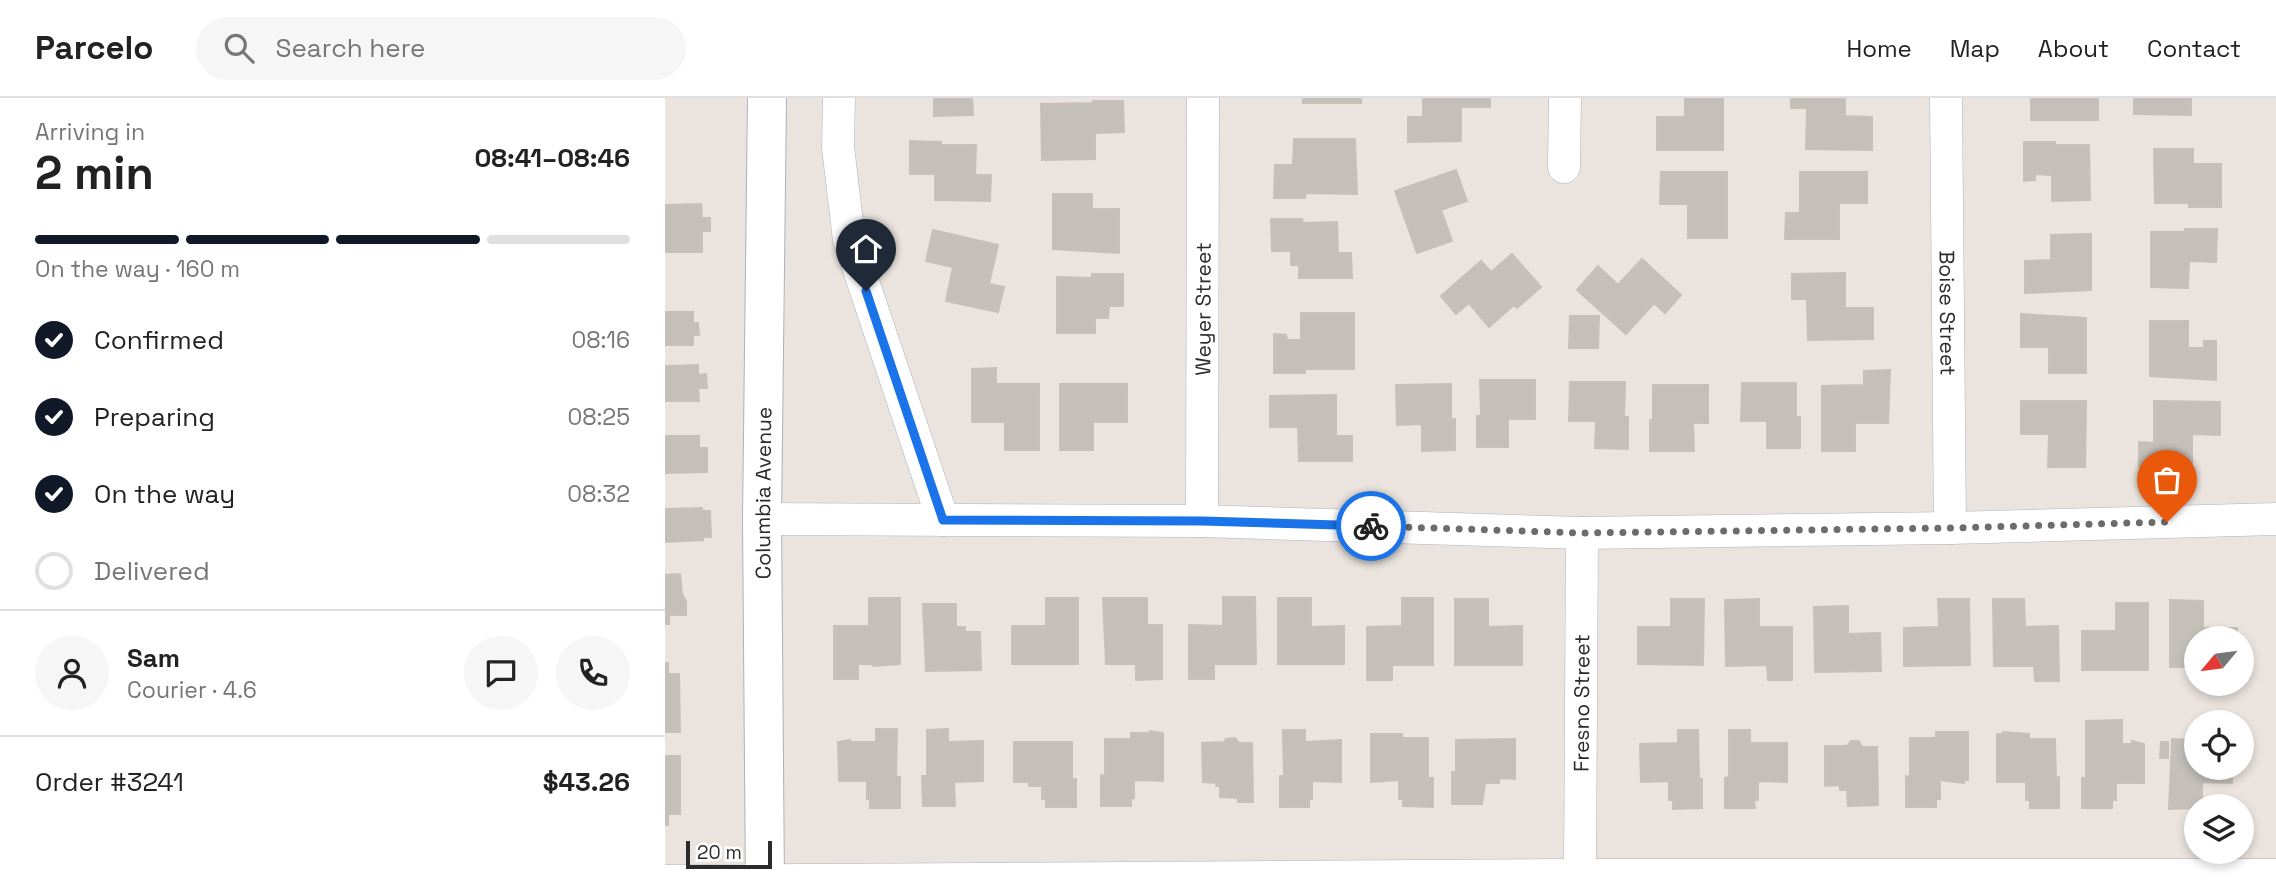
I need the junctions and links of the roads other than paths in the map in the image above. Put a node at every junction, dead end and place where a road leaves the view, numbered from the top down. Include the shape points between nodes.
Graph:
1 (767, 98) edge
2 (839, 98) edge
3 (1203, 98) edge
4 (1565, 98) edge
5 (1946, 98) edge
6 (1564, 167) dead end
7 (762, 519) junction
8 (2276, 519) edge
9 (943, 520) junction
10 (1202, 521) junction
11 (1950, 528) junction
12 (1582, 533) junction
13 (1580, 875) junction
14 (2276, 875) edge
15 (665, 881) edge
16 (1155, 882) edge
17 (765, 884) edge

1 - 7 street, Columbia Avenue
2 - 9 street via 838,147 849,240
3 - 10 street, Weyer Street
4 - 6 street
5 - 11 street, Boise Street
7 - 9 street
7 - 17 street, Columbia Avenue
8 - 11 street
9 - 10 street
10 - 12 street
11 - 12 street
12 - 13 street, Fresno Street
13 - 14 street
13 - 16 street
15 - 17 street
16 - 17 street

